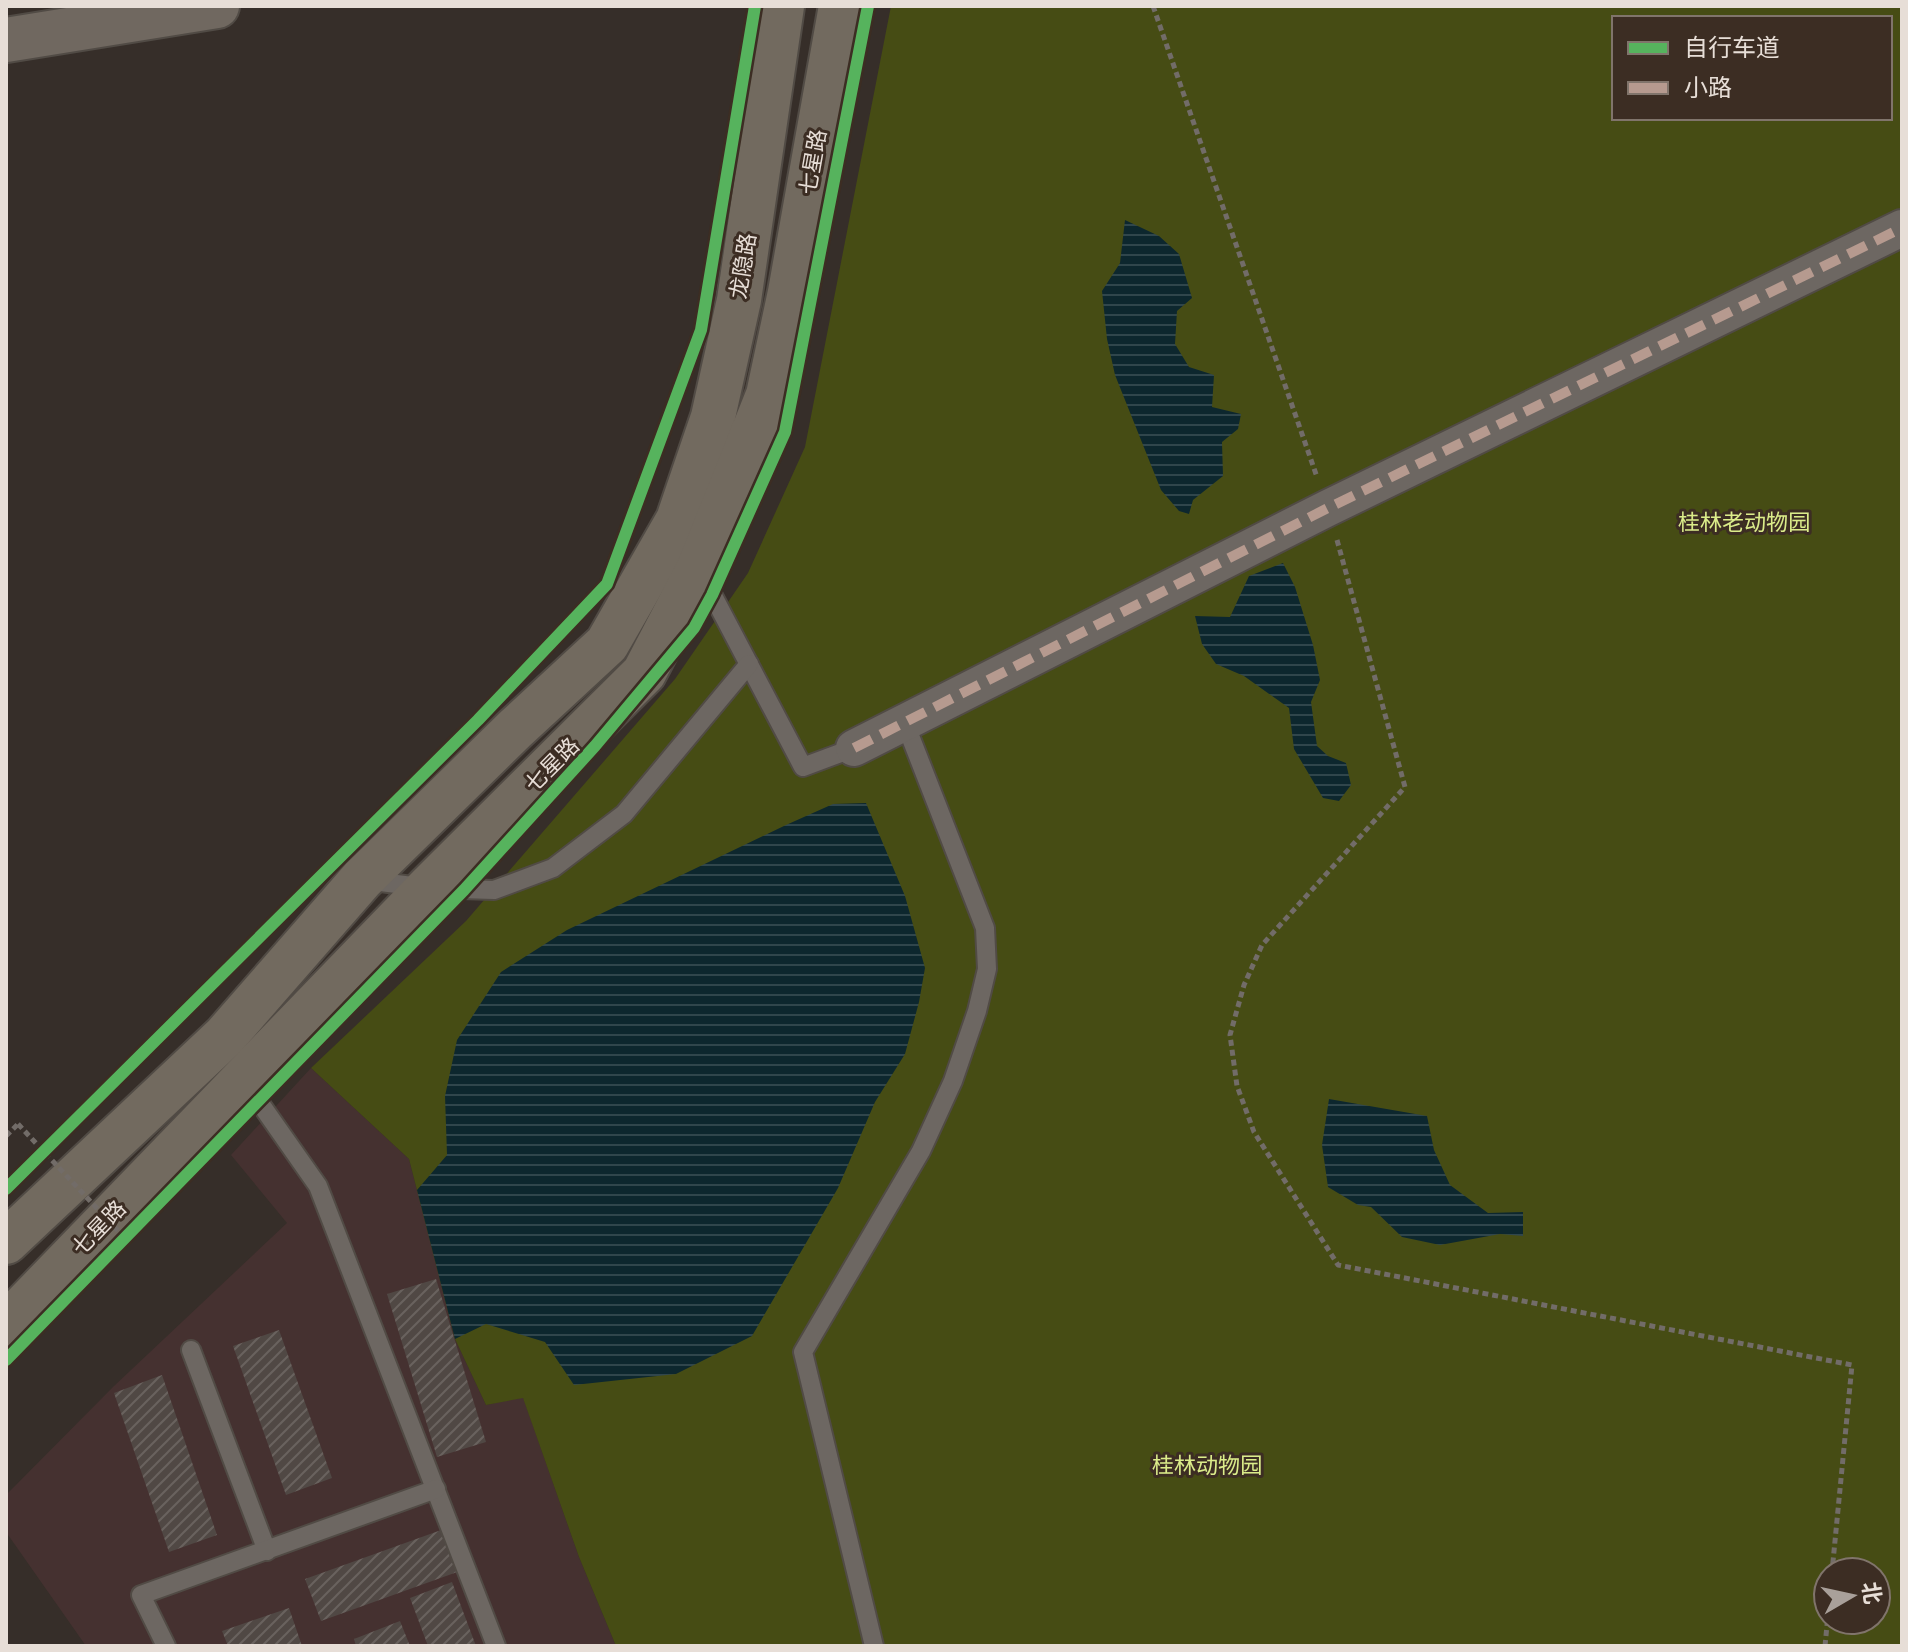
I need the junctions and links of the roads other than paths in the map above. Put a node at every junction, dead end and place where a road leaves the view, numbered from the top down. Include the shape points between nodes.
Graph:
1 (217, 6) edge
2 (782, 6) edge
3 (841, 6) edge
4 (6, 40) edge
5 (1902, 228) edge
6 (678, 520) junction
7 (699, 568) junction
8 (749, 664) junction
9 (905, 723) junction
10 (854, 748) joint
11 (362, 879) junction
12 (428, 888) junction
13 (243, 1079) junction
14 (6, 1242) edge
15 (6, 1325) edge
16 (191, 1350) dead end
17 (436, 1489) junction
18 (267, 1551) junction
19 (166, 1646) edge
20 (496, 1646) edge
21 (874, 1646) edge

1 - 4 main road
2 - 6 main road, 龙隐路 via 739,300 713,417
3 - 7 main road, 七星路 via 768,395
5 - 9 street via 1328,508
6 - 7 lane
6 - 11 main road via 607,644
7 - 8 lane
7 - 12 main road, 七星路 via 644,673
8 - 10 lane via 803,767
8 - 12 lane via 624,814 553,868 494,890
9 - 10 street
9 - 21 lane via 985,928 987,969 953,1081 921,1151 803,1352
11 - 12 lane
11 - 14 main road via 225,1036
12 - 13 main road, 七星路
13 - 15 main road, 七星路
13 - 17 lane via 318,1186
16 - 18 lane
17 - 18 lane
17 - 20 lane
18 - 19 lane via 141,1595

